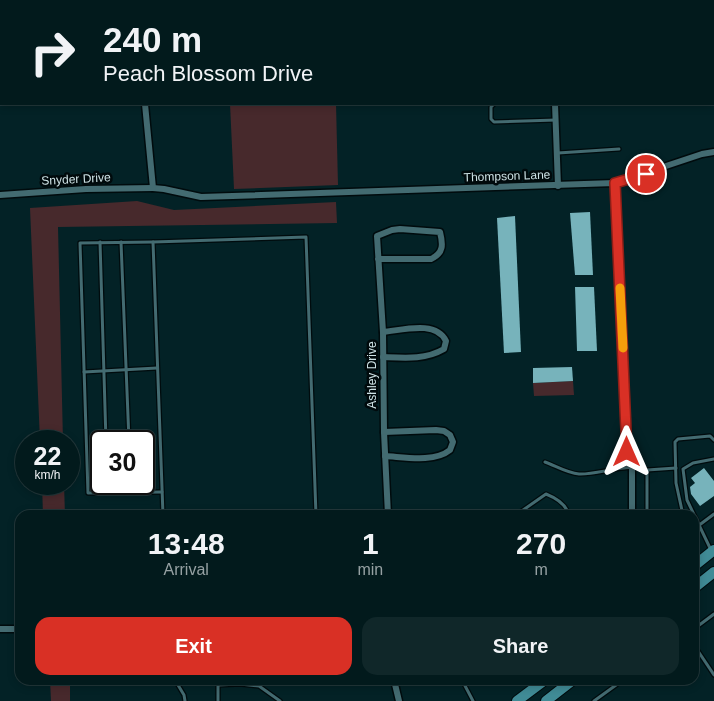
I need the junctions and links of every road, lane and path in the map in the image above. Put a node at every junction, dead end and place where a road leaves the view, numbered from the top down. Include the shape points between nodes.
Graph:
1 (145, 105) edge
2 (494, 105) edge
3 (555, 105) edge
4 (556, 120) junction
5 (619, 149) dead end
6 (714, 152) edge
7 (557, 153) junction
8 (615, 183) junction
9 (558, 186) junction
10 (152, 188) junction
11 (0, 195) edge
12 (100, 242) junction
13 (121, 242) junction
14 (153, 242) junction
15 (378, 259) junction
16 (383, 332) junction
17 (383, 357) junction
18 (158, 368) junction
19 (126, 369) junction
20 (104, 370) junction
21 (84, 372) junction
22 (106, 430) edge
23 (129, 430) edge
24 (384, 432) junction
25 (713, 438) edge
26 (385, 456) junction
27 (714, 459) edge
28 (545, 462) dead end
29 (632, 468) junction
30 (676, 468) junction
31 (647, 470) junction
32 (155, 492) edge
33 (162, 492) junction
34 (90, 493) edge
35 (163, 510) edge
36 (316, 510) edge
37 (388, 510) edge
38 (523, 510) edge
39 (568, 510) edge
40 (632, 510) edge
41 (647, 510) edge
42 (682, 510) edge
43 (691, 510) edge
44 (714, 514) edge
45 (699, 525) edge
46 (699, 528) edge
47 (713, 551) edge
48 (699, 562) edge
49 (714, 572) edge
50 (699, 584) edge
51 (714, 614) edge
52 (699, 625) edge
53 (0, 629) edge
54 (15, 629) edge
55 (699, 652) edge
56 (714, 675) edge
57 (178, 685) edge
58 (218, 685) edge
59 (250, 685) edge
60 (395, 685) edge
61 (465, 685) edge
62 (538, 685) edge
63 (567, 685) edge
64 (616, 685) edge
65 (185, 701) edge
66 (218, 701) edge
67 (280, 701) edge
68 (398, 701) edge
69 (473, 701) edge
70 (517, 701) edge
71 (546, 701) edge
72 (594, 701) edge

1 - 10 street
2 - 4 lane via 491,119 494,122
3 - 4 street
4 - 7 street
5 - 7 lane
6 - 8 street, Thompson Lane
7 - 9 street
8 - 9 street, Thompson Lane
8 - 29 street via 627,463
9 - 10 street, Thompson Lane via 210,198
10 - 11 street, Snyder Drive
12 - 13 lane
12 - 20 lane
12 - 21 lane via 80,243
13 - 14 lane
13 - 19 lane
14 - 18 lane
14 - 36 lane via 306,236
15 - 15 street, Ashley Drive via 431,259 438,256 443,243 440,232 392,230 377,236
15 - 16 street, Ashley Drive
16 - 17 street, Ashley Drive
16 - 17 street via 429,329 438,331 446,341 444,349 430,356
17 - 24 street, Ashley Drive
18 - 19 lane
18 - 33 lane
19 - 20 lane
19 - 23 lane
20 - 21 lane
20 - 22 lane
21 - 34 lane
24 - 26 street, Ashley Drive
24 - 26 street via 444,431 452,442 450,450 440,456
25 - 30 lane via 678,439 675,442
26 - 37 street, Ashley Drive
27 - 43 lane via 684,468
28 - 29 lane via 577,474
29 - 31 lane
29 - 40 street
30 - 31 lane
30 - 42 lane
31 - 41 lane
32 - 33 lane
33 - 35 lane
38 - 39 lane via 546,494
44 - 45 lane
46 - 47 lane
47 - 48 main road
49 - 50 main road
51 - 52 lane
53 - 54 street
55 - 56 lane
57 - 65 lane
58 - 66 lane
59 - 67 lane via 259,686
60 - 68 street
61 - 69 lane
62 - 70 main road
63 - 71 main road
64 - 72 lane

